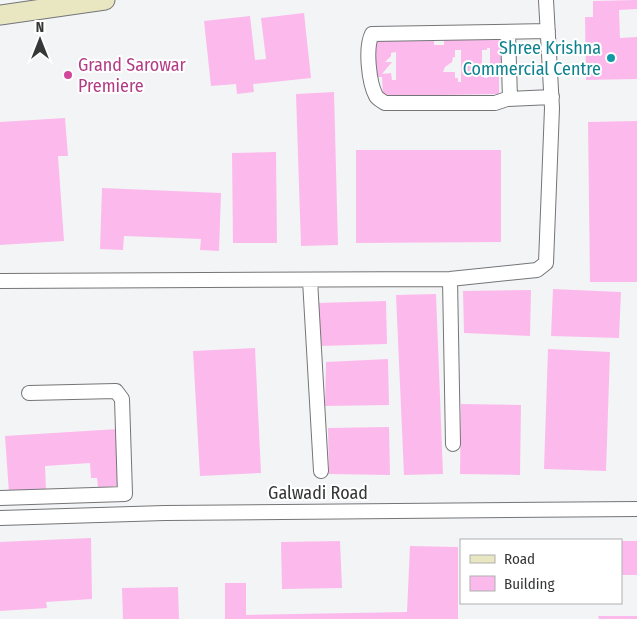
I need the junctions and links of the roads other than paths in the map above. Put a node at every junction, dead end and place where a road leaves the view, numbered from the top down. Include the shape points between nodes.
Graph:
1 (27, 0) edge
2 (105, 0) edge
3 (546, 0) edge
4 (2, 12) edge
5 (548, 31) junction
6 (508, 32) junction
7 (552, 97) junction
8 (510, 99) junction
9 (450, 279) junction
10 (310, 280) junction
11 (0, 281) edge
12 (29, 393) dead end
13 (454, 444) dead end
14 (321, 471) dead end
15 (125, 494) junction
16 (62, 496) junction
17 (0, 498) edge
18 (637, 509) edge
19 (125, 514) junction
20 (62, 516) junction
21 (0, 518) edge

1 - 4 main road
2 - 4 main road
3 - 5 street
5 - 6 street
5 - 7 street
6 - 8 street
6 - 8 street via 372,34 369,41 370,81 377,98 385,103 494,103
7 - 8 street
7 - 9 street via 546,263 536,270
9 - 10 street
9 - 13 street
10 - 11 street
10 - 14 street
12 - 15 street via 116,391 122,399
15 - 16 street
15 - 19 street
16 - 17 street
16 - 20 street
18 - 19 street, Galwadi Road
19 - 20 street, Galwadi Road
20 - 21 street, Galwadi Road

